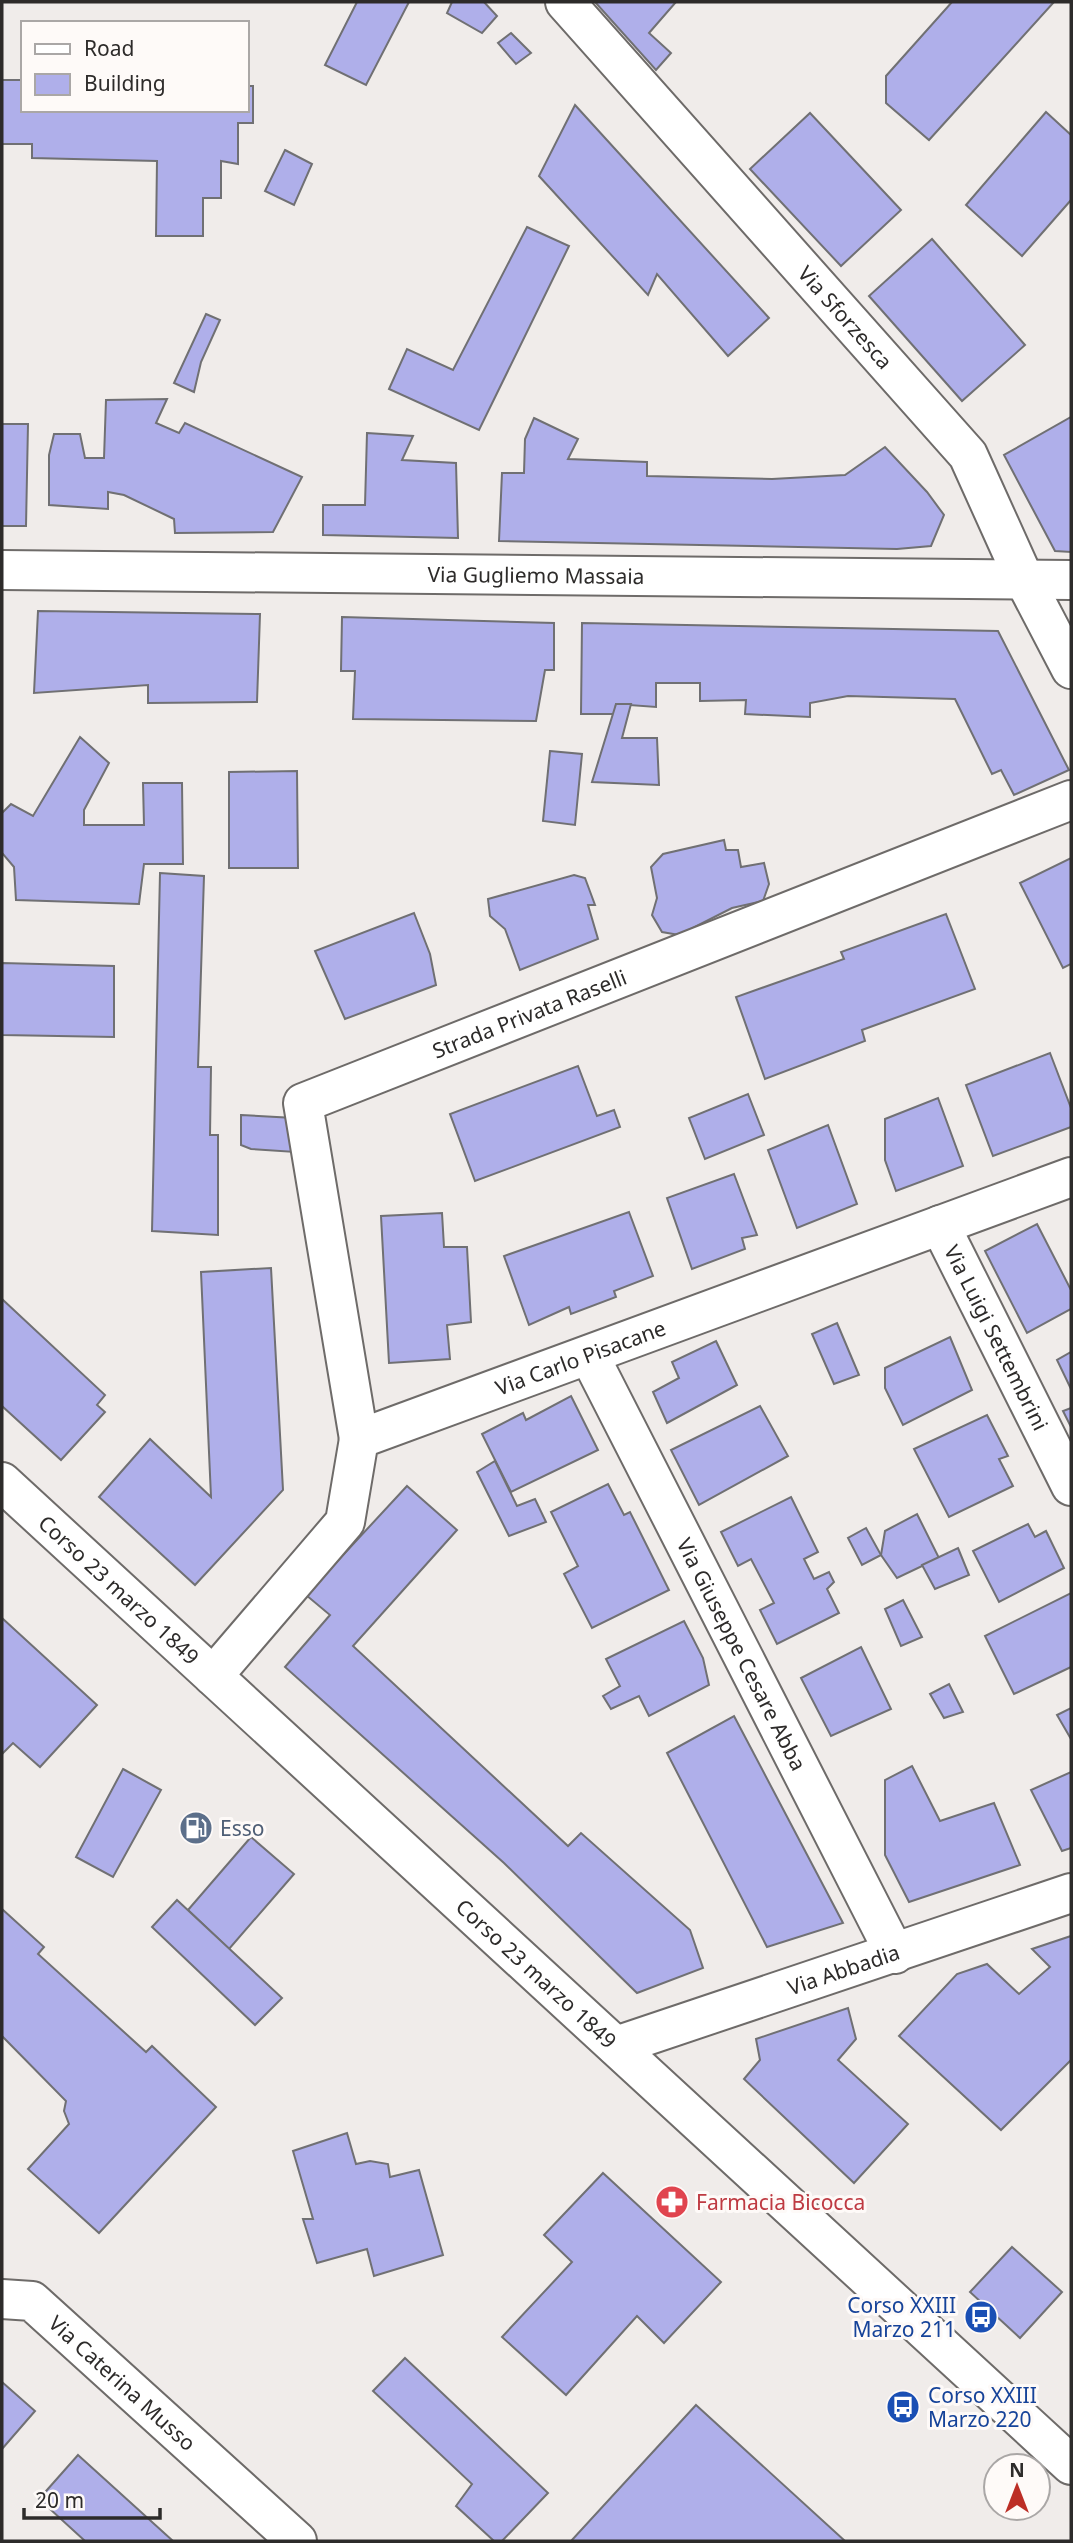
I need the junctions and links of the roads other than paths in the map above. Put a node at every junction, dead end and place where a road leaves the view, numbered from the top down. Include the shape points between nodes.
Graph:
1 (565, 2) edge
2 (2, 570) edge
3 (1024, 579) junction
4 (1071, 580) edge
5 (1071, 669) edge
6 (1071, 800) edge
7 (1071, 1177) edge
8 (940, 1225) junction
9 (589, 1355) junction
10 (359, 1439) junction
11 (2, 1482) edge
12 (1071, 1486) edge
13 (213, 1676) junction
14 (1071, 1893) edge
15 (895, 1954) junction
16 (616, 2046) junction
17 (2, 2299) edge
18 (1071, 2465) edge
19 (297, 2541) edge

1 - 3 street, Via Sforzesca via 968,455
2 - 3 street, Via Gugliemo Massaia
3 - 4 street, Via Gugliemo Massaia
3 - 5 street, Via Sforzesca
6 - 10 street, Strada Privata Raselli via 303,1104
7 - 8 street, Via Carlo Pisacane
8 - 9 street, Via Carlo Pisacane
8 - 12 street, Via Luigi Settembrini
9 - 10 street, Via Carlo Pisacane
9 - 15 street, Via Giuseppe Cesare Abba
10 - 13 street via 345,1521
11 - 13 street, Corso 23 marzo 1849
13 - 16 street, Corso 23 marzo 1849
14 - 15 street, Via Abbadia
15 - 16 street, Via Abbadia
16 - 18 street, Corso 23 marzo 1849
17 - 19 street, Via Caterina Musso via 32,2301

